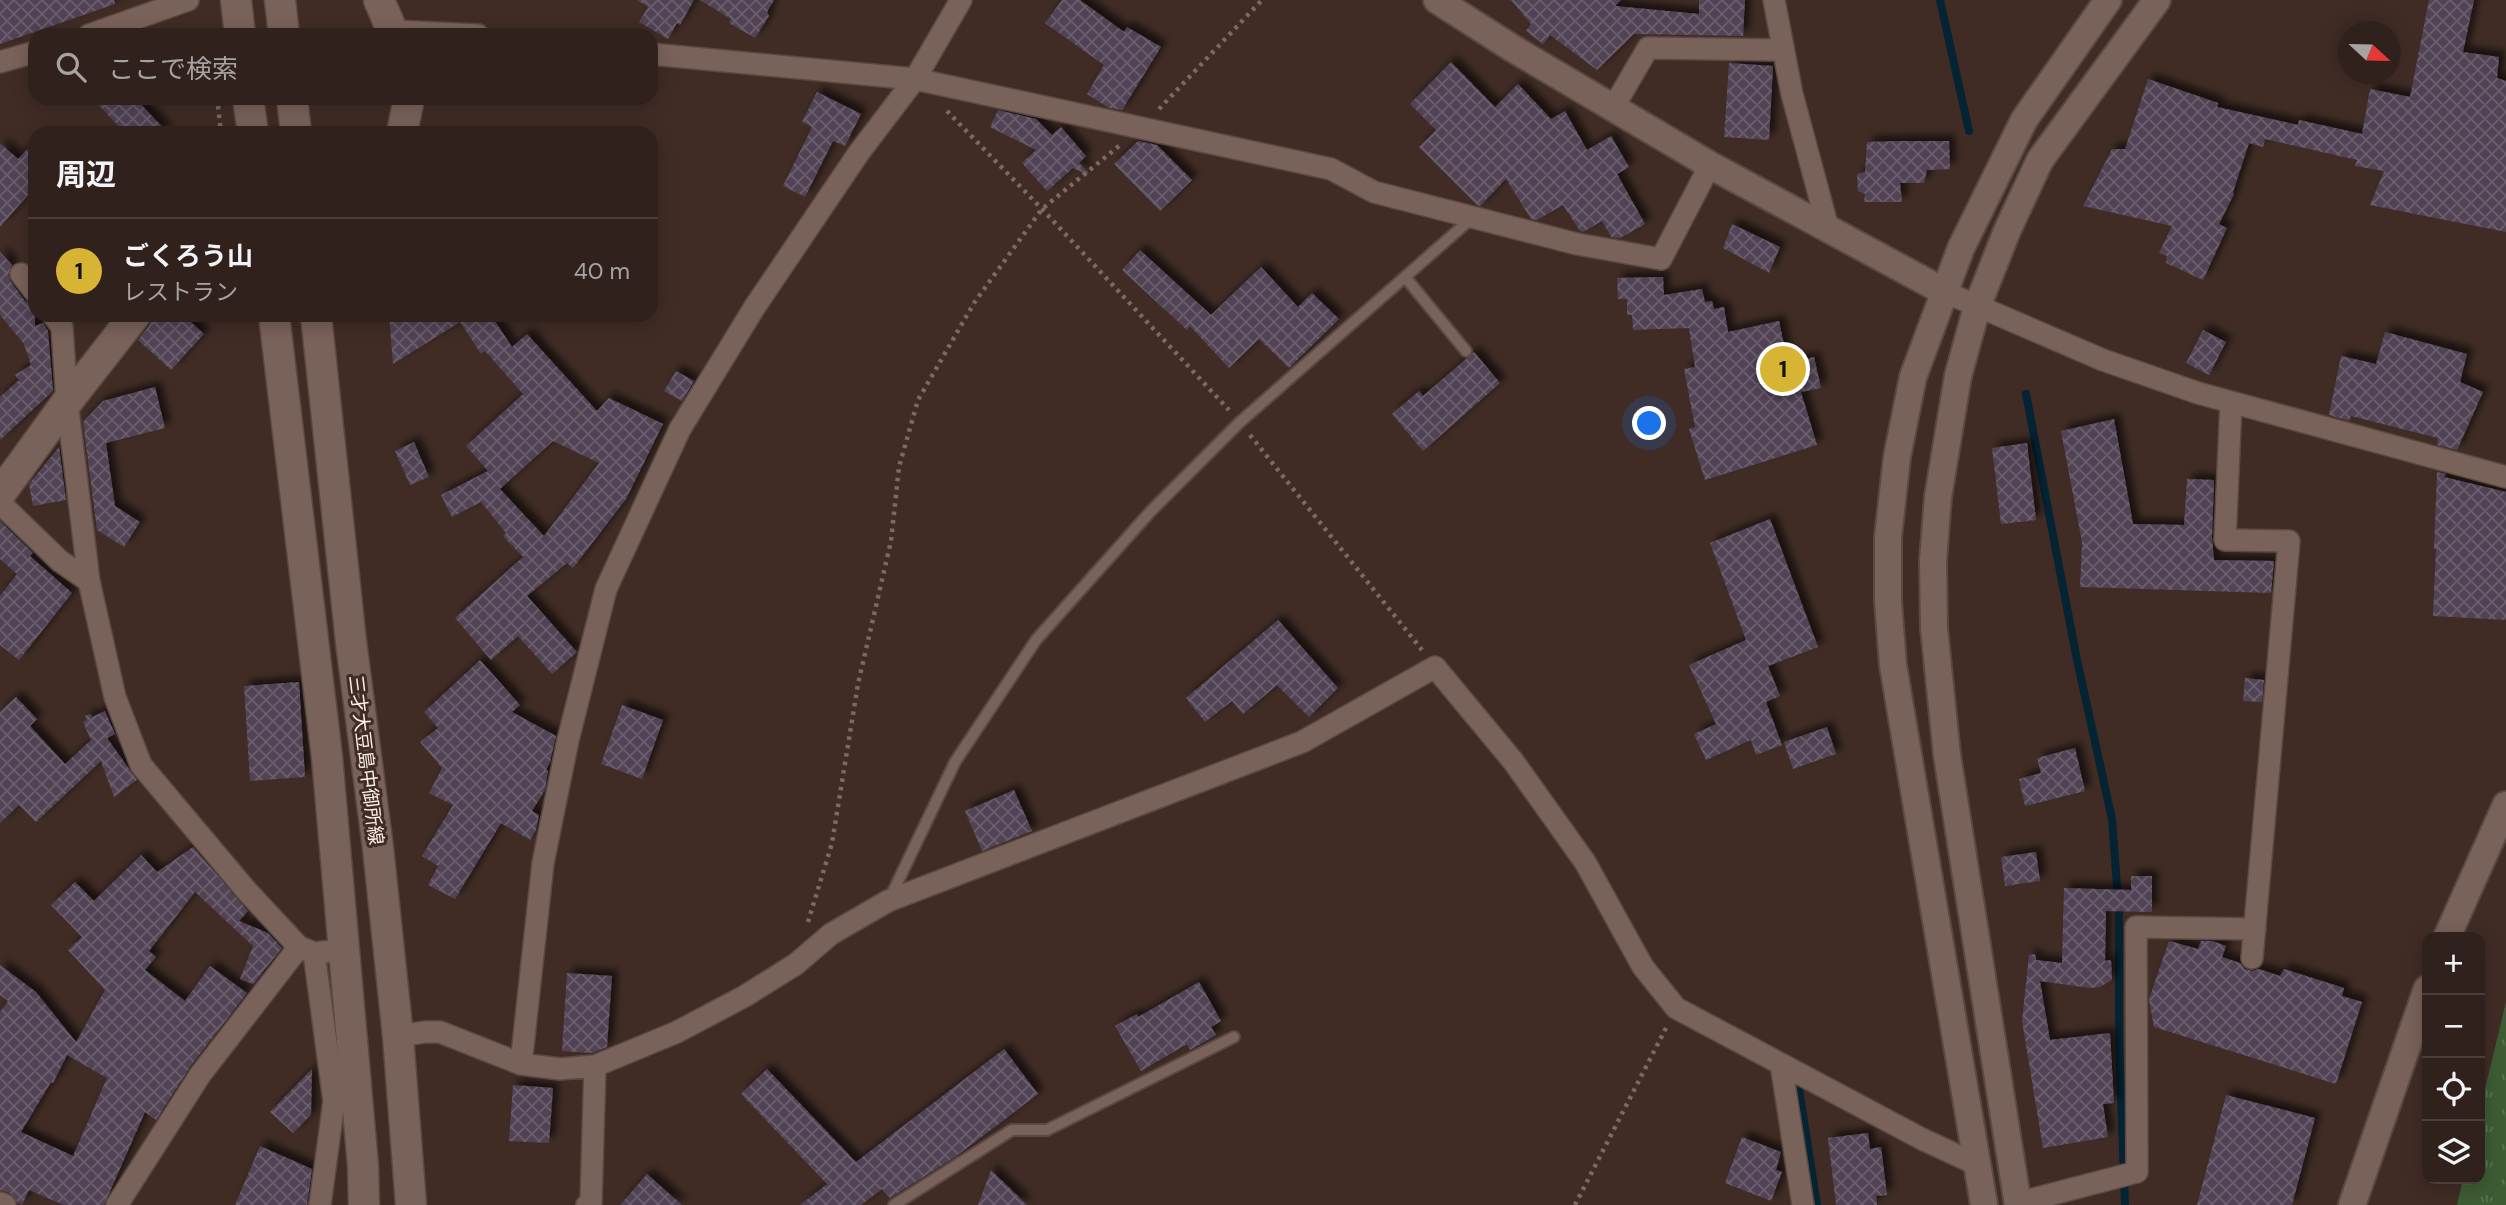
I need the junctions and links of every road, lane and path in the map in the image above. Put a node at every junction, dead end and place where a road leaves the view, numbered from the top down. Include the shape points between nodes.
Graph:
1 (188, 0) edge
2 (236, 0) edge
3 (280, 0) edge
4 (379, 0) edge
5 (961, 0) edge
6 (1262, 0) edge
7 (1437, 0) edge
8 (1774, 0) edge
9 (2108, 0) edge
10 (2157, 0) edge
11 (109, 28) edge
12 (239, 28) edge
13 (284, 28) edge
14 (392, 28) edge
15 (1783, 50) junction
16 (28, 54) edge
17 (658, 55) edge
18 (0, 62) edge
19 (915, 79) junction
20 (219, 105) edge
21 (249, 105) edge
22 (293, 105) edge
23 (408, 105) edge
24 (1613, 108) junction
25 (220, 126) edge
26 (252, 126) edge
27 (295, 126) edge
28 (403, 126) edge
29 (1143, 127) junction
30 (1710, 165) junction
31 (1042, 209) junction
32 (1472, 218) junction
33 (1828, 228) junction
34 (21, 274) dead end
35 (1405, 276) junction
36 (28, 283) edge
37 (1945, 292) junction
38 (1977, 307) junction
39 (58, 322) edge
40 (130, 322) edge
41 (275, 322) edge
42 (317, 322) edge
43 (1466, 351) dead end
44 (67, 402) junction
45 (2231, 402) junction
46 (1240, 422) junction
47 (2506, 477) edge
48 (0, 494) edge
49 (0, 503) edge
50 (89, 581) junction
51 (1436, 667) junction
52 (2506, 805) edge
53 (888, 901) junction
54 (2255, 929) junction
55 (2449, 932) edge
56 (318, 950) junction
57 (2252, 958) dead end
58 (796, 964) junction
59 (2425, 995) edge
60 (1676, 1008) junction
61 (398, 1036) junction
62 (1234, 1037) dead end
63 (521, 1064) junction
64 (1781, 1064) junction
65 (596, 1066) junction
66 (1978, 1166) junction
67 (2018, 1204) edge
68 (117, 1205) edge
69 (320, 1205) edge
70 (365, 1205) edge
71 (411, 1205) edge
72 (587, 1205) edge
73 (894, 1205) edge
74 (1575, 1205) edge
75 (1803, 1205) edge
76 (1984, 1205) edge
77 (2352, 1205) edge

1 - 11 street
2 - 12 main road
3 - 13 main road
4 - 14 main road
5 - 19 street
6 - 29 path
7 - 24 street
8 - 15 street
9 - 37 street via 2024,120 1961,248
10 - 38 street via 2040,160
15 - 24 street via 1648,48
15 - 33 street
16 - 18 street
17 - 19 street
19 - 29 street
19 - 31 path
19 - 63 street via 754,308 687,418 606,589 543,863
20 - 25 path
21 - 26 main road
22 - 27 main road
23 - 28 main road
24 - 30 street
29 - 31 path
29 - 32 street via 1331,169 1374,192
30 - 32 street via 1661,259
30 - 33 street
31 - 46 path
31 - 58 path via 974,303 918,400 899,467 891,541 858,684 832,843
32 - 35 lane
33 - 37 street
34 - 36 street
35 - 43 lane
35 - 46 lane
37 - 38 street
37 - 66 street via 1913,377 1897,457 1888,537 1888,601 1893,665
38 - 45 street via 2103,360
38 - 67 street via 1958,376 1938,497 1934,628 1947,755
39 - 44 street
40 - 44 main road
41 - 56 main road, 三才大豆島中御所線 via 327,757
42 - 61 main road, 三才大豆島中御所線
44 - 48 main road
44 - 50 street
45 - 47 street
45 - 54 street via 2225,540 2289,541
46 - 51 path
46 - 53 lane via 1150,512 1036,640 955,762
49 - 50 street via 60,561
50 - 56 street via 115,697 141,765 246,890
51 - 53 street via 1301,742
51 - 60 street via 1513,761 1585,862 1643,967
52 - 55 street
53 - 58 street via 831,934
54 - 57 street
54 - 67 street via 2136,927 2137,1172
56 - 68 street via 200,1075
56 - 69 street via 334,1101
56 - 70 main road, 三才大豆島中御所線 via 363,1166
58 - 65 street via 677,1032
59 - 77 street
60 - 64 street
60 - 74 path
61 - 63 street via 440,1032
61 - 71 main road, 三才大豆島中御所線
62 - 73 lane via 1047,1130 1012,1130
63 - 65 street via 560,1069
64 - 66 street
64 - 75 street
65 - 72 street via 591,1202
66 - 76 street

